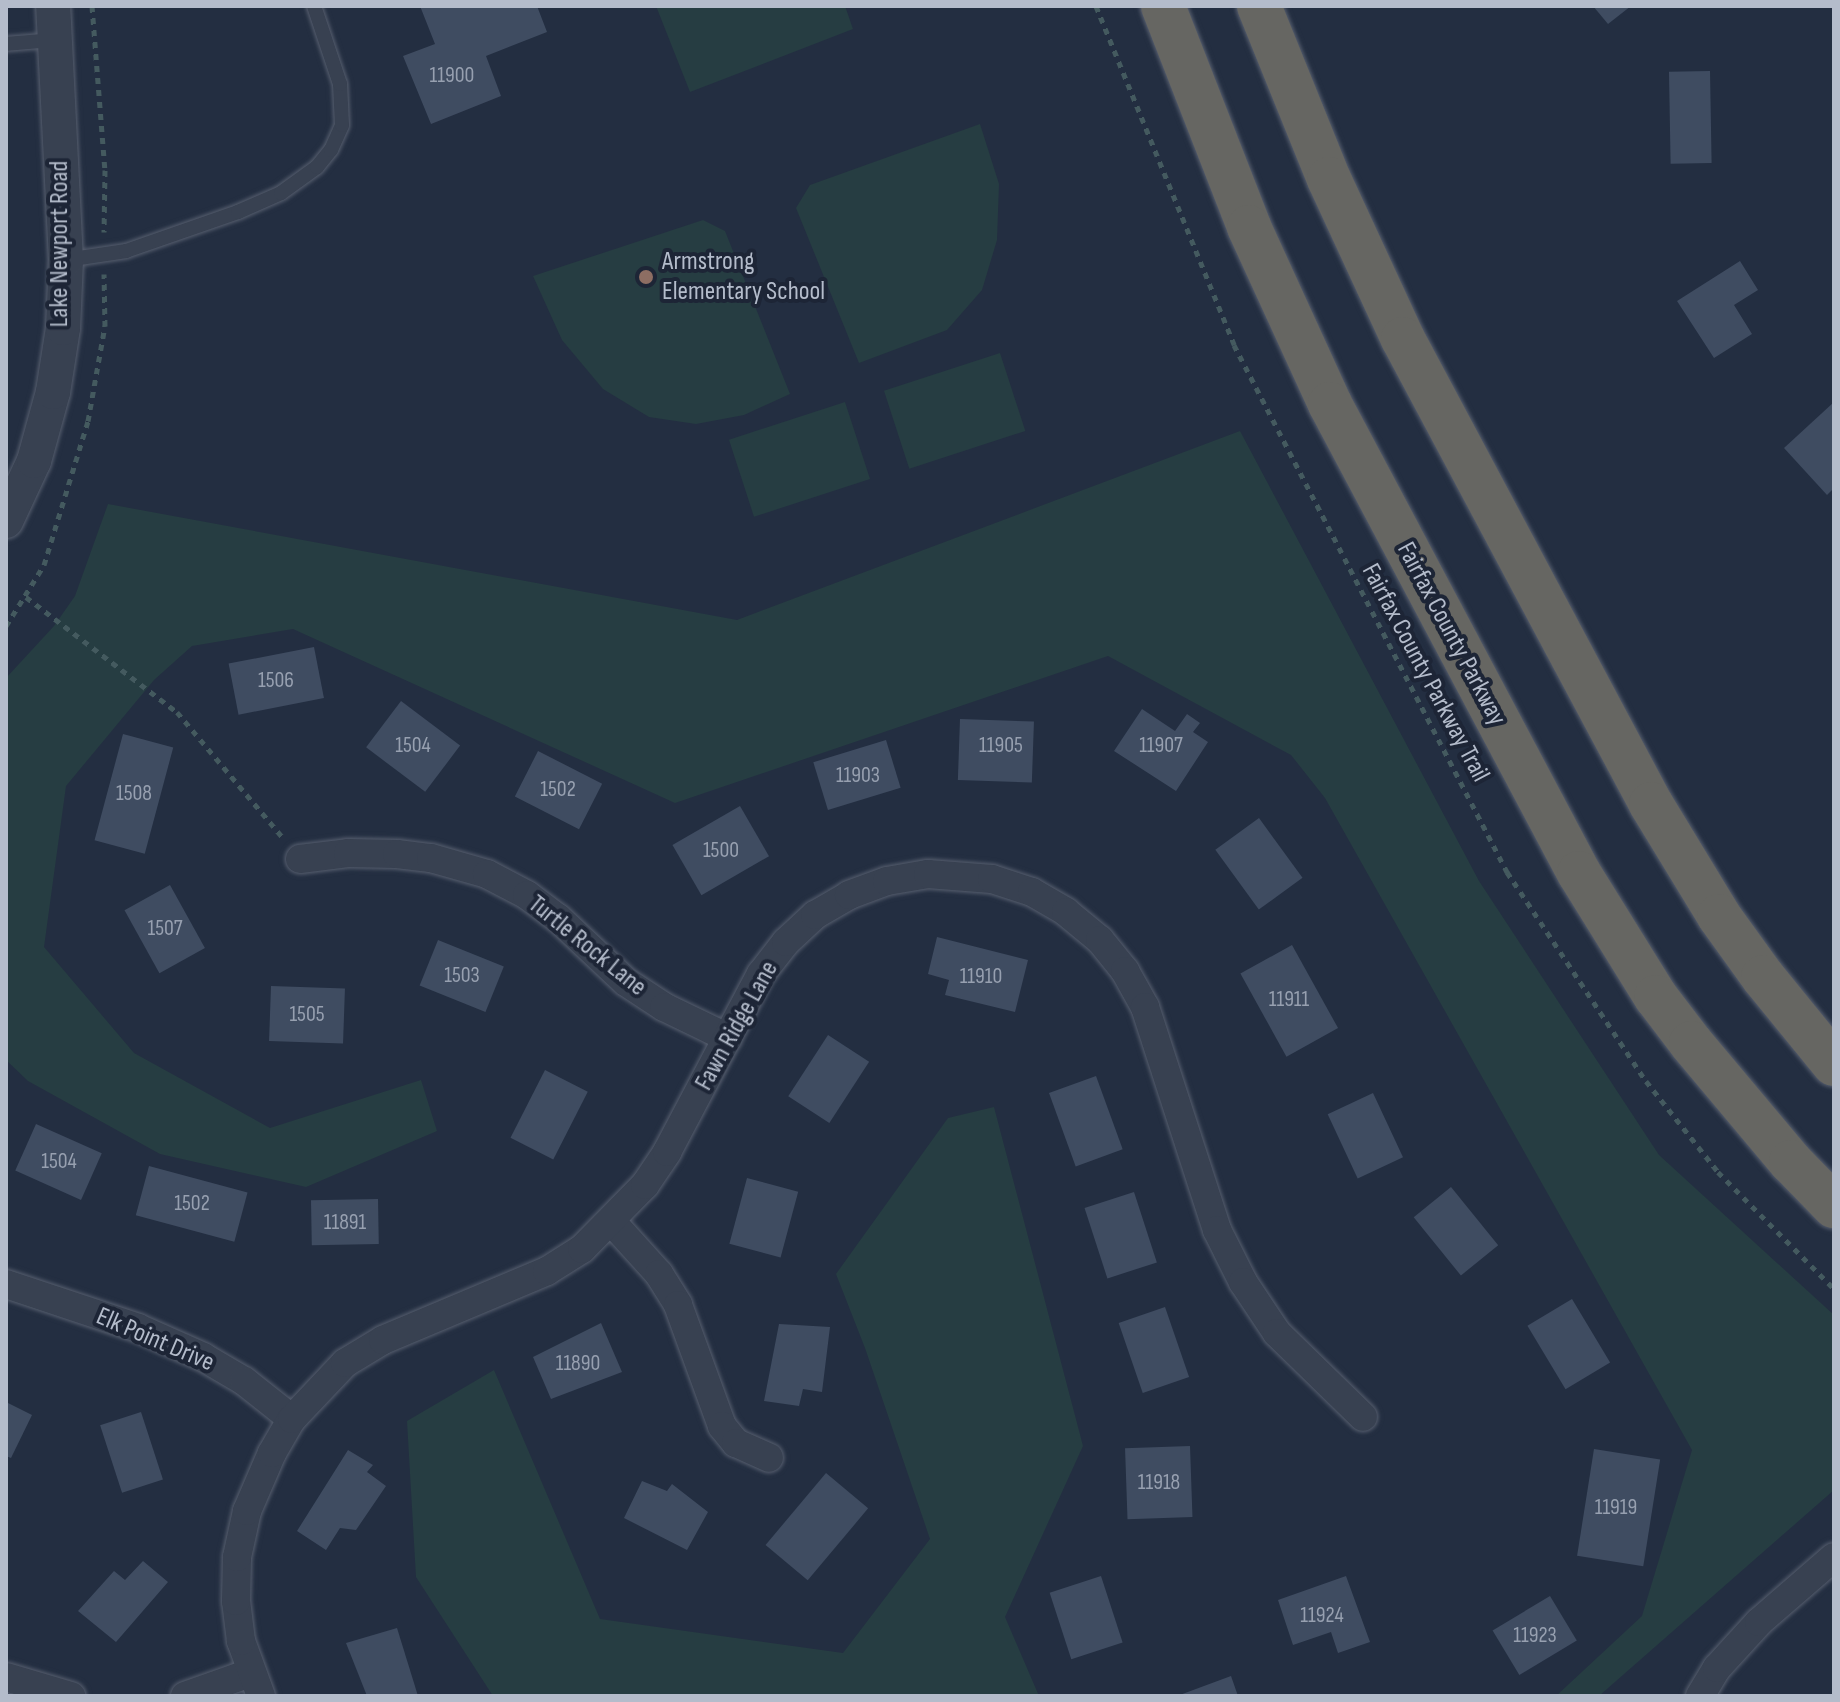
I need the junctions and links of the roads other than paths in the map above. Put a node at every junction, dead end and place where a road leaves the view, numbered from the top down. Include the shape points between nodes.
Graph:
1 (53, 6) edge
2 (314, 6) edge
3 (1163, 6) edge
4 (1259, 6) edge
5 (54, 40) junction
6 (6, 44) edge
7 (66, 260) junction
8 (6, 521) edge
9 (300, 859) road end
10 (728, 1038) junction
11 (1834, 1064) edge
12 (1834, 1206) edge
13 (612, 1222) junction
14 (6, 1284) edge
15 (1363, 1417) dead end
16 (292, 1419) junction
17 (769, 1458) dead end
18 (1834, 1557) edge
19 (6, 1677) edge
20 (256, 1685) edge
21 (71, 1696) edge
22 (185, 1696) edge
23 (1700, 1696) edge

1 - 5 street, Lake Newport Road
2 - 7 lane via 340,84 342,125 317,167 281,193 140,246
3 - 12 highway, Fairfax County Parkway via 1249,227 1330,404 1579,873 1691,1043
4 - 11 highway via 1329,179 1403,339 1644,791 1719,916
5 - 6 lane
5 - 7 street, Lake Newport Road
7 - 8 street, Lake Newport Road via 53,392 28,480
9 - 10 street, Turtle Rock Lane via 397,854 487,874 558,918 626,982
10 - 13 street, Fawn Ridge Lane via 667,1152
10 - 15 street, Fawn Ridge Lane via 761,974 786,942 815,915 875,885 928,874 969,875 1032,892 1066,912 1100,940 1145,1007 1217,1230 1243,1282 1277,1333
13 - 16 street, Fawn Ridge Lane via 547,1271 383,1340 345,1363
13 - 17 street via 659,1274 678,1305 722,1426 736,1443
14 - 16 street, Elk Point Drive via 138,1328 203,1357
16 - 20 street, Fawn Ridge Lane via 247,1511 237,1557 241,1641
18 - 23 street via 1759,1622 1717,1668
19 - 21 street
20 - 22 street

